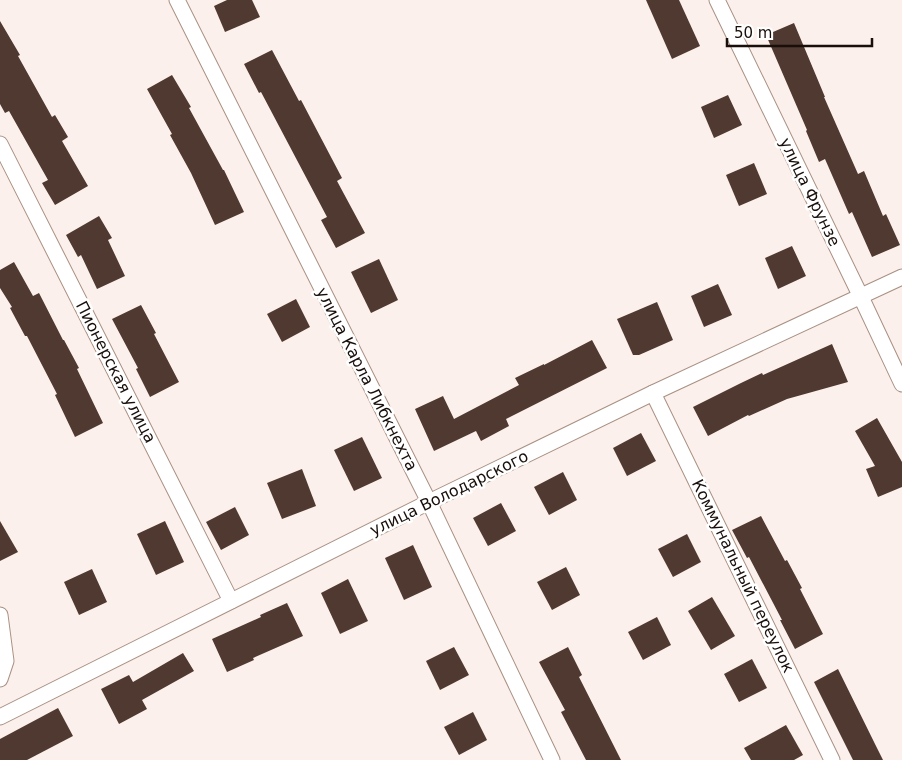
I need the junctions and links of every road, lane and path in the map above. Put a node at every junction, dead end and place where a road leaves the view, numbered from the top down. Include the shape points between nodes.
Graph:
1 (177, 0) edge
2 (718, 0) edge
3 (0, 144) edge
4 (902, 277) edge
5 (861, 297) junction
6 (902, 384) edge
7 (653, 393) junction
8 (429, 502) junction
9 (231, 601) junction
10 (0, 615) edge
11 (0, 679) edge
12 (0, 717) edge
13 (552, 760) edge
14 (832, 760) edge

1 - 8 street, улица Карла Либкнехта
2 - 5 street, улица Фрунзе
3 - 9 street, Пионерская улица
4 - 5 street, улица Володарского
5 - 6 street, улица Фрунзе
5 - 7 street, улица Володарского
7 - 8 street, улица Володарского
7 - 14 street, Коммунальный переулок
8 - 9 street, улица Володарского
8 - 13 street, улица Карла Либкнехта
9 - 12 street, улица Володарского
10 - 11 street via 6,661

